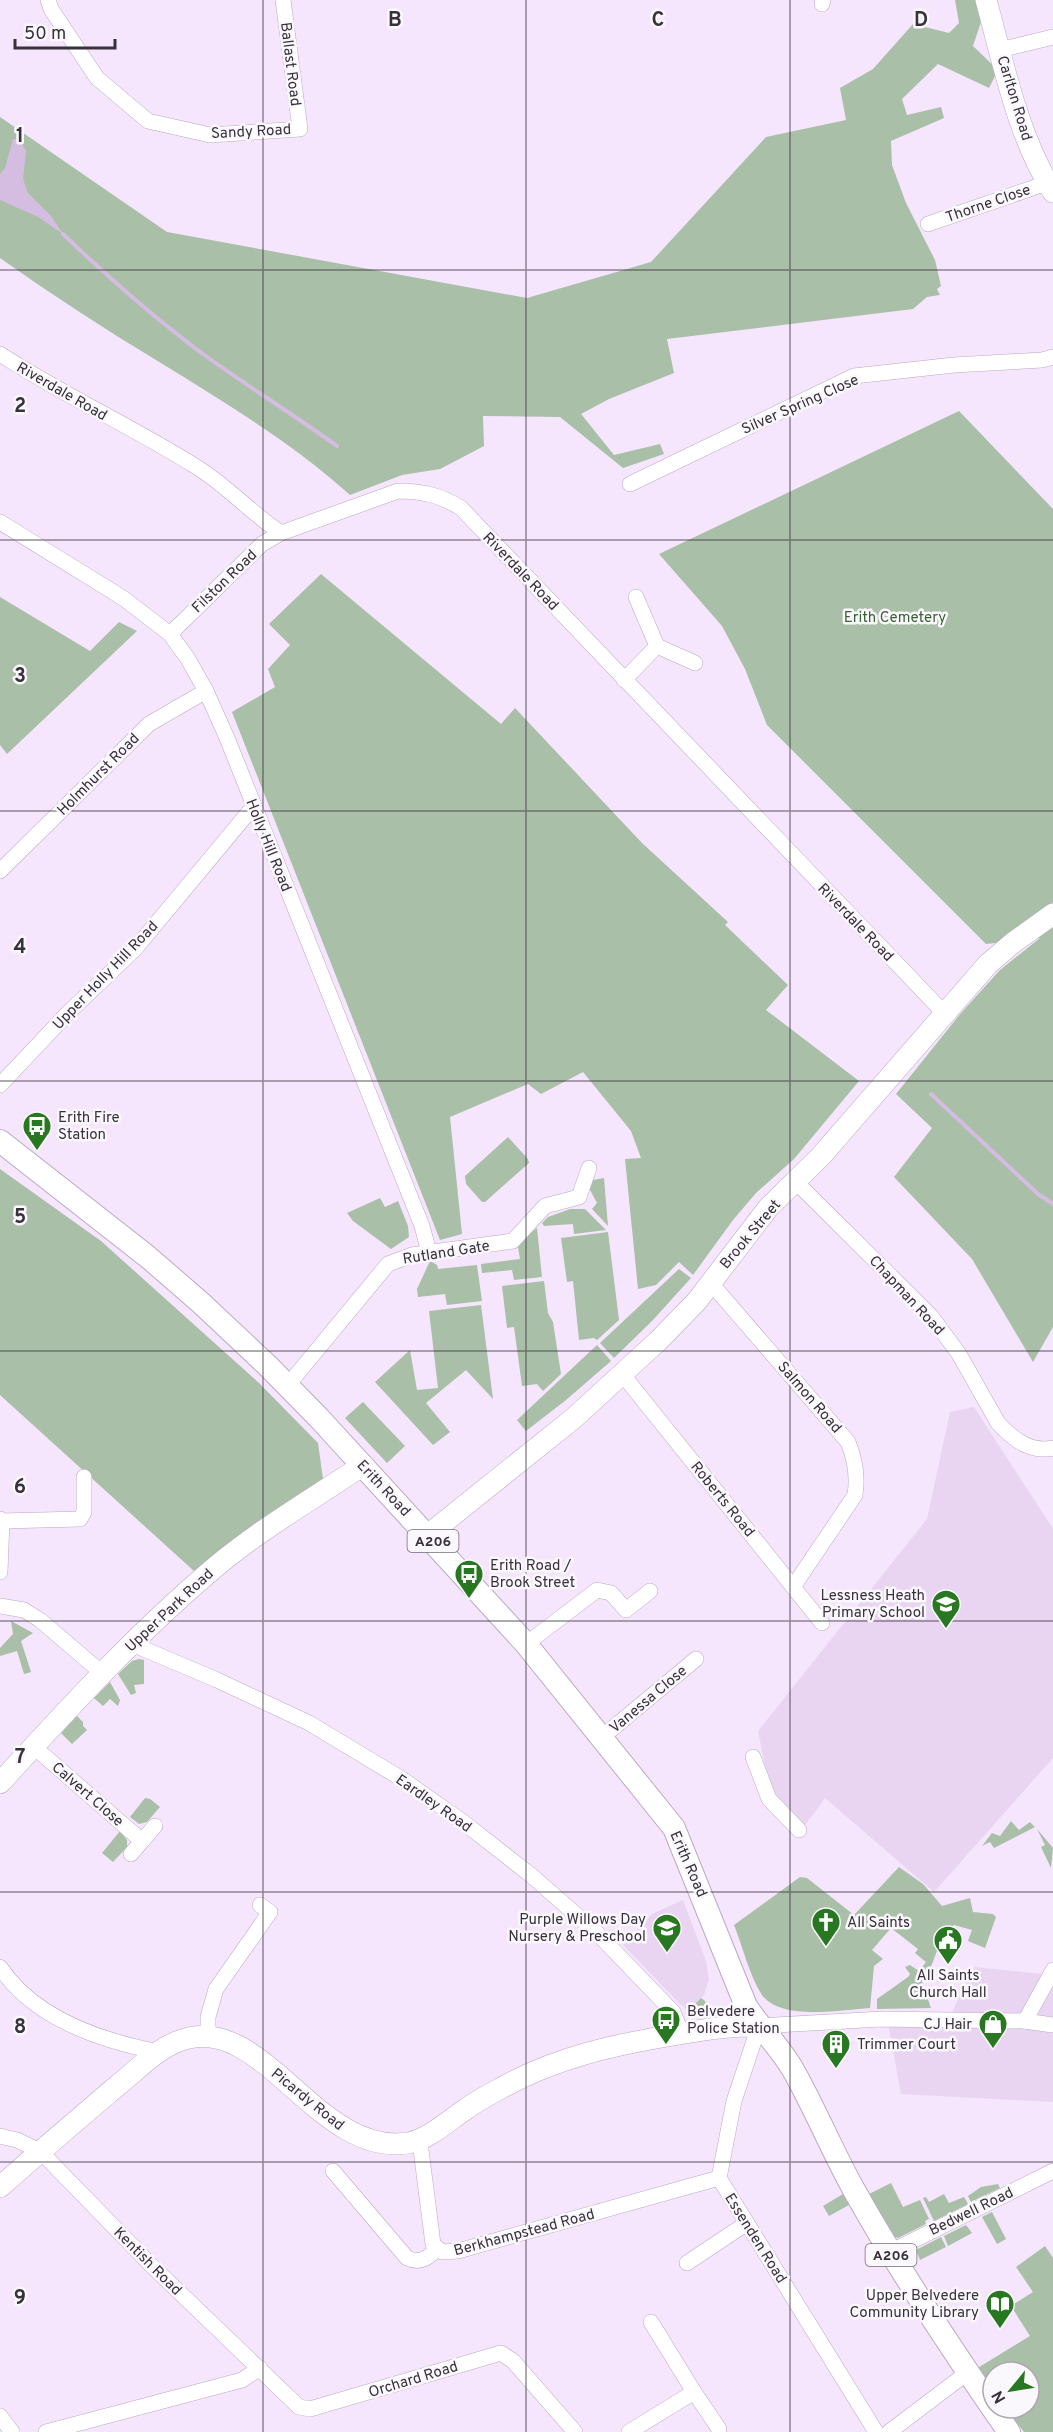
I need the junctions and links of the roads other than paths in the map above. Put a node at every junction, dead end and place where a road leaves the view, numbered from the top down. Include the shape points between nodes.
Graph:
1 (48, 0) edge
2 (283, 0) edge
3 (986, 0) edge
4 (1053, 37) edge
5 (1000, 50) junction
6 (300, 129) joint
7 (1050, 187) edge
8 (928, 224) dead end
9 (0, 354) edge
10 (1053, 357) edge
11 (630, 484) dead end
12 (0, 522) edge
13 (281, 533) junction
14 (636, 597) dead end
15 (170, 634) junction
16 (657, 646) junction
17 (695, 663) dead end
18 (624, 680) junction
19 (206, 691) junction
20 (253, 807) junction
21 (0, 871) edge
22 (1053, 914) edge
23 (944, 1013) junction
24 (0, 1085) edge
25 (0, 1141) edge
26 (589, 1168) dead end
27 (796, 1182) junction
28 (429, 1252) junction
29 (710, 1282) junction
30 (623, 1375) junction
31 (288, 1385) junction
32 (1053, 1448) edge
33 (363, 1465) junction
34 (84, 1477) dead end
35 (1, 1520) edge
36 (428, 1535) junction
37 (0, 1572) edge
38 (793, 1587) junction
39 (650, 1591) dead end
40 (0, 1606) edge
41 (822, 1623) dead end
42 (132, 1644) junction
43 (526, 1644) junction
44 (696, 1659) dead end
45 (102, 1673) junction
46 (601, 1738) junction
47 (33, 1746) junction
48 (753, 1757) dead end
49 (0, 1783) edge
50 (155, 1826) dead end
51 (798, 1830) dead end
52 (142, 1841) junction
53 (131, 1854) dead end
54 (271, 1912) dead end
55 (0, 1967) edge
56 (1053, 1970) edge
57 (1025, 2021) junction
58 (1053, 2025) edge
59 (759, 2026) junction
60 (682, 2034) junction
61 (208, 2036) junction
62 (159, 2052) junction
63 (0, 2136) edge
64 (416, 2141) junction
65 (40, 2151) junction
66 (333, 2170) dead end
67 (1053, 2171) edge
68 (718, 2178) junction
69 (0, 2187) edge
70 (747, 2223) junction
71 (437, 2249) junction
72 (890, 2252) junction
73 (687, 2263) dead end
74 (651, 2322) dead end
75 (260, 2368) junction
76 (967, 2373) junction
77 (694, 2391) junction
78 (310, 2409) joint
79 (0, 2416) edge
80 (719, 2428) dead end
81 (12, 2432) edge
82 (46, 2432) edge
83 (575, 2432) edge
84 (629, 2432) edge
85 (876, 2432) edge
86 (889, 2432) edge
87 (1009, 2432) edge

1 - 6 street, Sandy Road via 97,78 148,121 210,135
2 - 6 street, Ballast Road
3 - 5 street, Carlton Road
4 - 5 street
5 - 7 street, Carlton Road via 1017,115
7 - 8 street, Thorne Close
9 - 13 street, Riverdale Road via 197,467
10 - 11 street, Silver Spring Close via 854,376
12 - 15 street, Holly Hill Road via 123,598
13 - 15 street, Filston Road via 262,544
13 - 18 street, Riverdale Road via 398,491 442,496 460,508
14 - 16 street
15 - 19 street, Holly Hill Road
16 - 17 street
16 - 18 street
18 - 23 street, Riverdale Road
19 - 20 street, Holly Hill Road
19 - 21 street, Holmhurst Road via 149,724
20 - 24 street, Upper Holly Hill Road via 135,949
20 - 28 street, Holly Hill Road via 422,1226
22 - 23 street, Brook Street via 988,964
23 - 27 street, Brook Street
25 - 31 main road, Erith Road / A206 via 148,1257
26 - 28 street, Rutland Gate via 579,1197 545,1206 513,1241
27 - 29 street, Brook Street via 768,1208
27 - 32 street, Chapman Road via 931,1316 959,1354 998,1423 1016,1440 1034,1449
28 - 31 street, Rutland Gate via 397,1259 381,1271
29 - 30 street, Brook Street via 697,1301
29 - 38 street, Salmon Road via 848,1442 853,1455 855,1495
30 - 36 street, Brook Street
30 - 38 street, Roberts Road
31 - 33 main road, Erith Road / A206
33 - 36 main road, Erith Road / A206
33 - 42 street, Upper Park Road via 213,1568
34 - 35 street via 84,1512 77,1520
35 - 37 street
36 - 43 main road, Erith Road / A206
38 - 41 street, Roberts Road
39 - 43 street via 626,1610 611,1593 597,1590
40 - 45 street via 24,1610 40,1620
42 - 45 street, Upper Park Road
42 - 60 street, Eardley Road via 319,1729 402,1779 463,1822 597,1933 673,2012
43 - 46 main road, Erith Road / A206
44 - 46 street, Vanessa Close
45 - 47 street, Upper Park Road
46 - 59 main road, Erith Road / A206 via 674,1828 740,1993
47 - 49 street, Upper Park Road
47 - 52 street, Calvert Close
48 - 51 street via 769,1799
50 - 52 street
52 - 53 street
54 - 61 street via 216,1989 208,2017
55 - 62 street via 27,1996 71,2025 110,2041
56 - 57 street
57 - 58 street
57 - 59 street via 870,2020
59 - 60 street, Picardy Road via 730,2025
59 - 68 street, Essenden Road via 734,2101
59 - 72 main road, A206 via 791,2067
60 - 64 street, Picardy Road via 605,2048 551,2064 502,2087
61 - 62 street, Picardy Road via 178,2041
61 - 64 street, Picardy Road via 247,2050 343,2129 363,2139 399,2144
62 - 65 street, Picardy Road
63 - 65 street
64 - 71 street, Berkhampstead Road
65 - 69 street, Picardy Road
65 - 75 street, Kentish Road via 152,2266
66 - 71 street via 407,2258 422,2260
67 - 72 street, Bedwell Road
68 - 70 street, Essenden Road
68 - 71 street, Berkhampstead Road via 458,2252
70 - 73 street
70 - 85 street, Essenden Road
72 - 76 main road, A206
74 - 77 street
75 - 78 street, Kentish Road via 299,2407
75 - 82 street via 242,2380
76 - 86 street
76 - 87 main road, A206
77 - 80 street
77 - 84 street
78 - 83 street, Orchard Road via 501,2352
79 - 81 street

